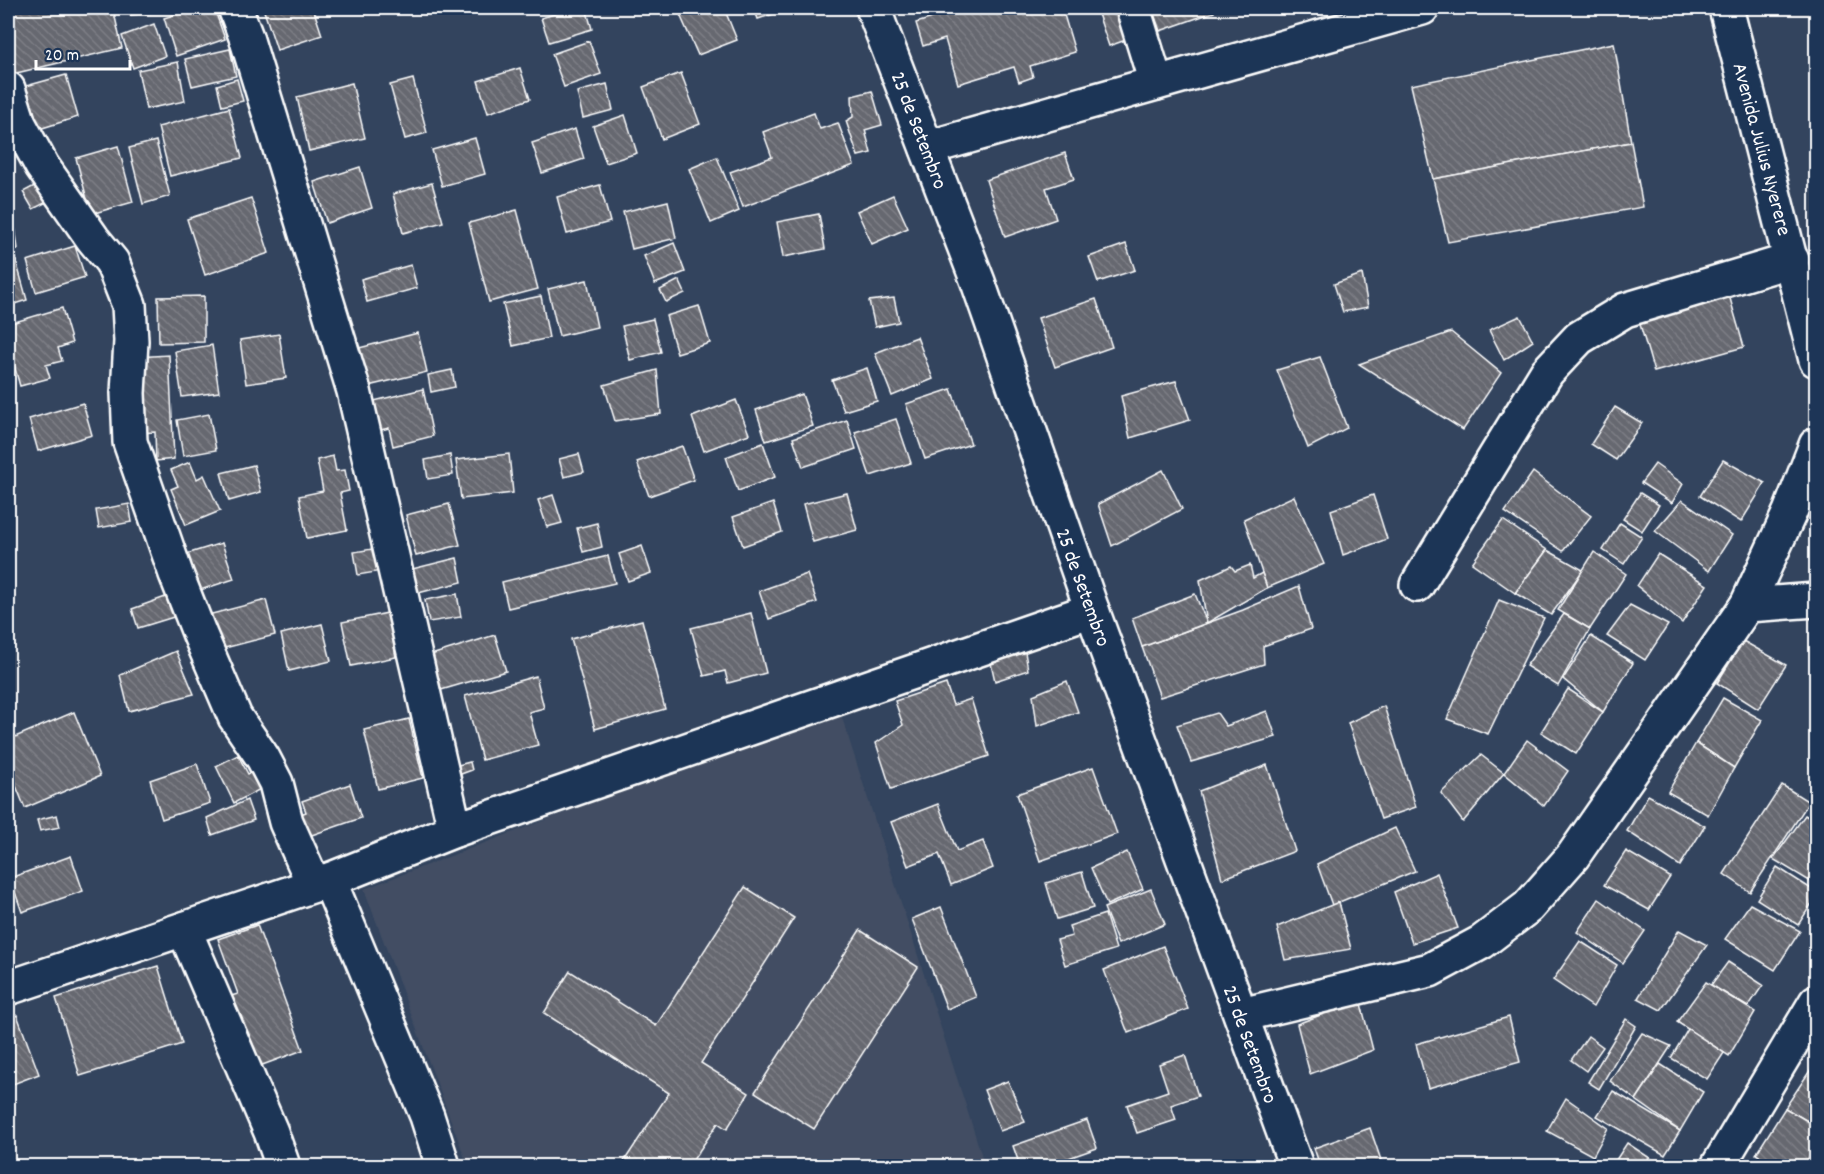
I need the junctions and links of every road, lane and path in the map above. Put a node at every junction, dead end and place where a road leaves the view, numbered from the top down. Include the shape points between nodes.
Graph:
1 (235, 8) edge
2 (873, 8) edge
3 (1133, 8) edge
4 (1422, 8) edge
5 (1726, 8) edge
6 (1156, 83) junction
7 (8, 89) edge
8 (927, 148) junction
9 (1792, 260) junction
10 (1816, 360) edge
11 (1816, 445) edge
12 (1417, 585) dead end
13 (1816, 600) edge
14 (1747, 605) junction
15 (1092, 610) junction
16 (455, 830) junction
17 (322, 883) junction
18 (184, 929) junction
19 (8, 988) edge
20 (1816, 1002) edge
21 (1241, 1015) junction
22 (283, 1167) edge
23 (443, 1167) edge
24 (1296, 1167) edge
25 (1718, 1167) edge

1 - 16 street via 354,391
2 - 8 street, 25 de Setembro
3 - 6 street
4 - 6 street
5 - 9 street, Avenida Julius Nyerere
6 - 8 street
7 - 17 street via 19,124 42,166 112,262 129,305 129,442 176,574 235,717 276,783 286,822
8 - 15 street, 25 de Setembro
9 - 10 street, Avenida Julius Nyerere
9 - 12 street via 1625,310 1578,338 1547,372
11 - 14 street
13 - 14 street
14 - 21 street via 1573,856 1528,908 1482,942 1430,970
15 - 16 street
15 - 21 street, 25 de Setembro
16 - 17 street
17 - 18 street
17 - 23 street via 427,1116
18 - 19 street
18 - 22 street
20 - 25 street
21 - 24 street, 25 de Setembro

